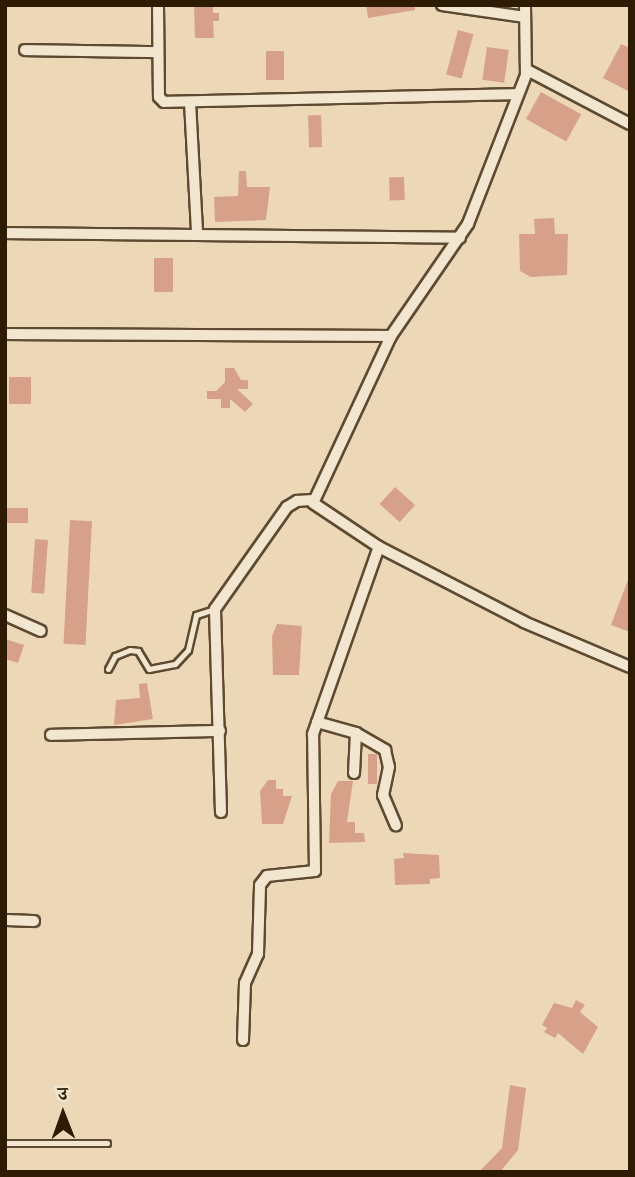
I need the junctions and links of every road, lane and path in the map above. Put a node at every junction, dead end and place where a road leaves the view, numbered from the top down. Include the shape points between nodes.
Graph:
1 (158, 5) edge
2 (442, 5) edge
3 (525, 5) edge
4 (524, 17) junction
5 (25, 50) dead end
6 (159, 52) junction
7 (527, 70) junction
8 (517, 94) junction
9 (190, 102) junction
10 (630, 124) edge
11 (5, 233) edge
12 (197, 233) junction
13 (460, 238) junction
14 (5, 334) edge
15 (391, 336) junction
16 (313, 500) junction
17 (379, 548) junction
18 (215, 609) junction
19 (5, 615) edge
20 (41, 631) dead end
21 (630, 667) edge
22 (108, 670) dead end
23 (317, 722) junction
24 (220, 731) junction
25 (356, 733) junction
26 (51, 735) dead end
27 (354, 773) dead end
28 (221, 812) dead end
29 (396, 825) dead end
30 (5, 920) edge
31 (34, 921) dead end
32 (243, 1040) dead end
33 (5, 1143) edge
34 (107, 1143) dead end

1 - 6 street
2 - 4 street
3 - 4 street
4 - 7 street
5 - 6 street
6 - 9 street via 160,100
7 - 8 street
7 - 10 street
8 - 9 street
8 - 13 street
9 - 12 street
11 - 12 street
12 - 13 street
13 - 15 street
14 - 15 street
15 - 16 street
16 - 17 street via 317,509
16 - 18 street via 287,507
17 - 21 street via 524,622
17 - 23 street
18 - 22 lane via 196,615 188,650 175,664 149,669 138,651 130,650 115,656
18 - 24 street
19 - 20 street
23 - 25 street
23 - 32 street via 313,743 315,871 267,876 261,881 258,954 245,983
24 - 26 street
24 - 28 street
25 - 27 street
25 - 29 street via 385,750 389,768 384,799
30 - 31 street
33 - 34 lane

